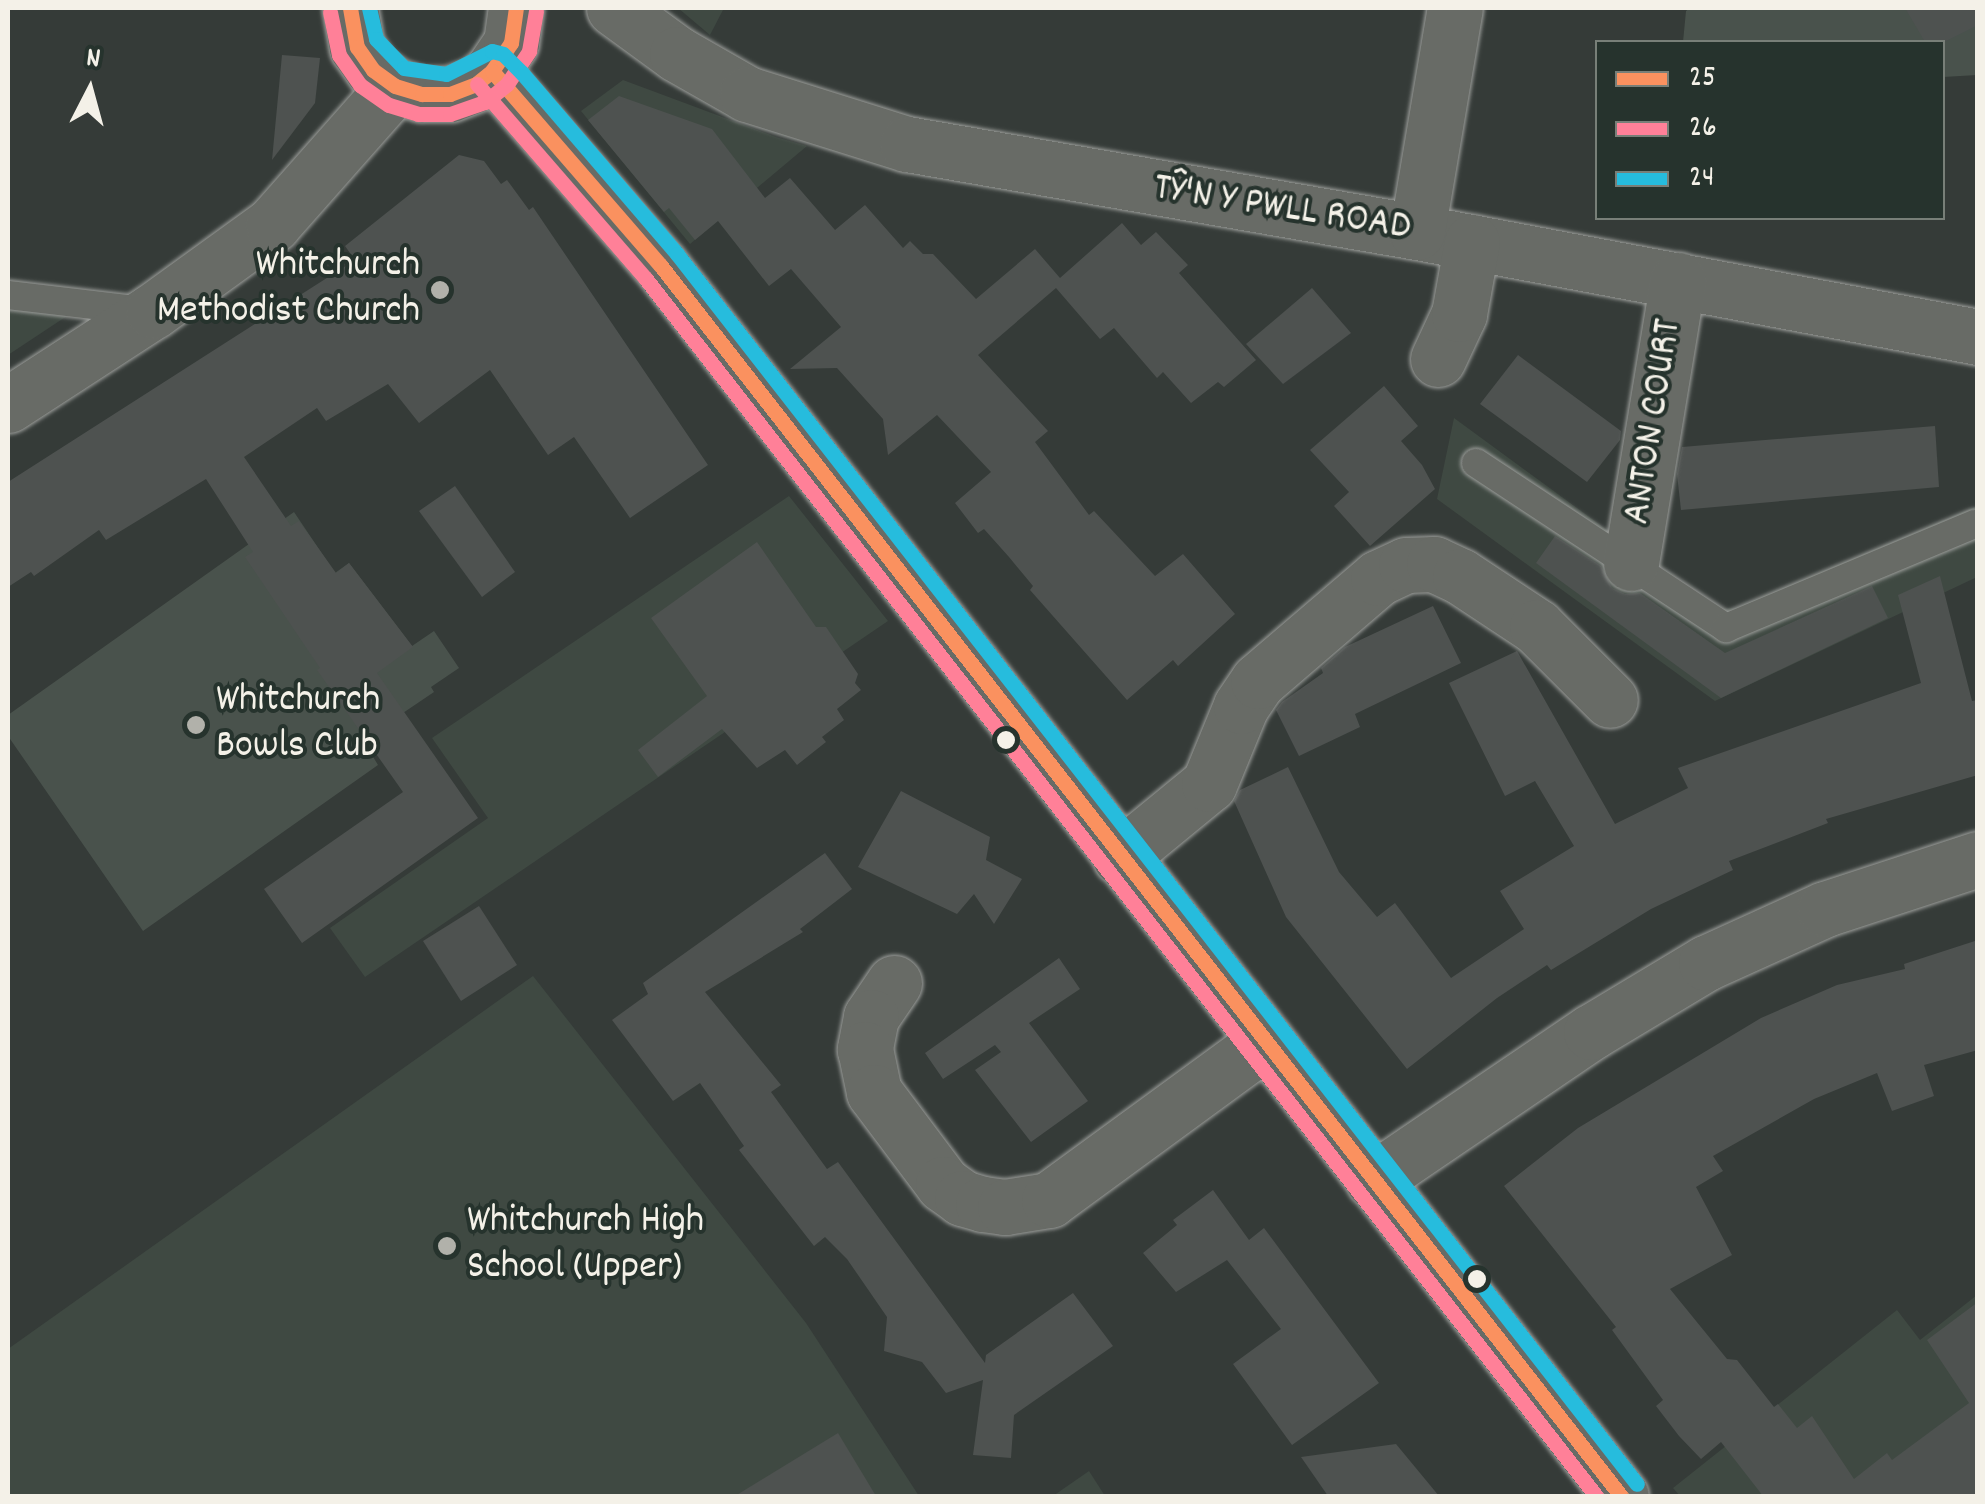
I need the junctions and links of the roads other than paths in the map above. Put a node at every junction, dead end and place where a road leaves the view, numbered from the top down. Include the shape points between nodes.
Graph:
1 (343, 8) edge
2 (524, 8) edge
3 (614, 8) edge
4 (1454, 8) edge
5 (492, 71) junction
6 (395, 86) junction
7 (1417, 232) junction
8 (1472, 242) junction
9 (1678, 280) junction
10 (8, 296) edge
11 (153, 312) junction
12 (1978, 337) edge
13 (1438, 358) dead end
14 (8, 405) edge
15 (1476, 463) dead end
16 (1974, 524) dead end
17 (1631, 563) junction
18 (1610, 700) dead end
19 (1120, 858) junction
20 (1978, 859) edge
21 (894, 983) dead end
22 (1266, 1041) junction
23 (1373, 1180) junction
24 (1621, 1496) edge

1 - 6 street via 372,70
2 - 5 street
3 - 7 street, TŶ'N Y PWLL ROAD via 747,94 838,126 966,156
4 - 7 street
5 - 6 street via 450,94
5 - 19 street via 661,266
6 - 11 street via 273,224
7 - 8 street, TŶ'N Y PWLL ROAD
8 - 9 street, TŶ'N Y PWLL ROAD
8 - 13 street via 1458,314
9 - 12 street, TŶ'N Y PWLL ROAD
9 - 17 street, ANTON COURT
10 - 11 lane
11 - 14 street
15 - 17 lane
16 - 17 lane via 1726,628
18 - 19 street via 1537,626 1460,576 1434,564 1406,564 1378,578 1258,680 1209,784
19 - 22 street
20 - 23 street via 1825,909 1706,964 1591,1032
21 - 22 street via 871,1017 864,1048 874,1092 925,1165 962,1198 983,1204 1049,1200
22 - 23 street
23 - 24 street

